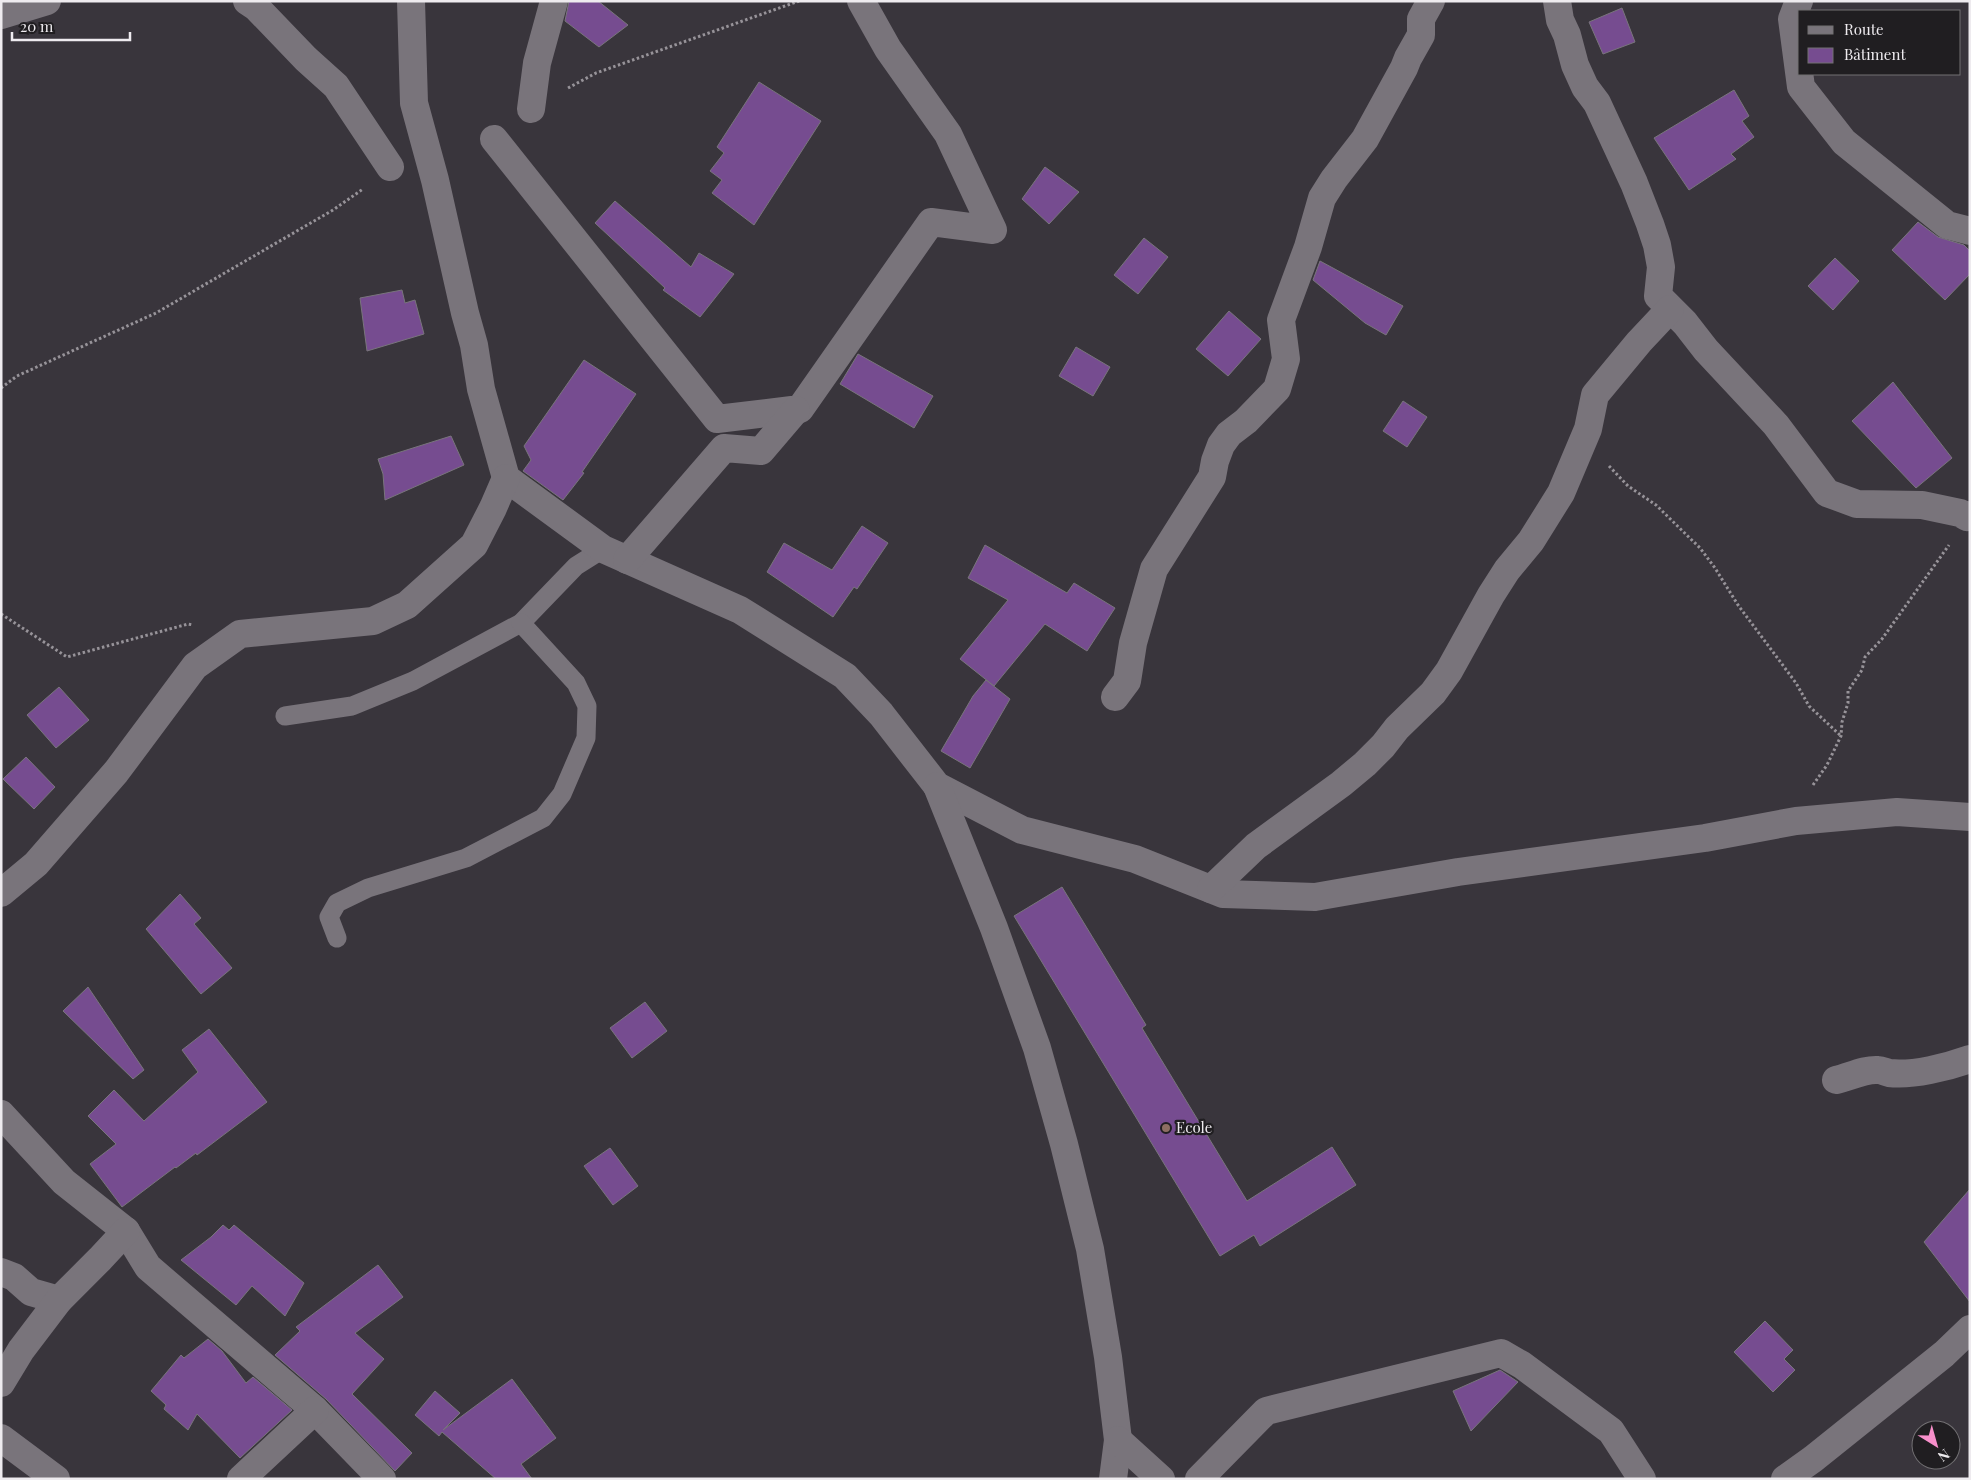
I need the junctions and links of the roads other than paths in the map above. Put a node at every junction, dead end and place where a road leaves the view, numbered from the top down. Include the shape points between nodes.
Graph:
1 (47, 1) edge
2 (247, 1) edge
3 (411, 1) edge
4 (554, 1) edge
5 (861, 1) edge
6 (1431, 1) edge
7 (1557, 1) edge
8 (1798, 1) edge
9 (1, 15) edge
10 (1798, 64) edge
11 (1799, 75) edge
12 (531, 109) dead end
13 (494, 139) dead end
14 (390, 167) dead end
15 (1970, 231) edge
16 (1670, 309) junction
17 (796, 410) junction
18 (506, 478) junction
19 (1968, 516) edge
20 (603, 549) junction
21 (627, 560) junction
22 (521, 623) junction
23 (1116, 697) dead end
24 (285, 716) dead end
25 (937, 786) junction
26 (1970, 818) edge
27 (1211, 889) junction
28 (1, 893) edge
29 (337, 938) dead end
30 (1970, 1059) edge
31 (1836, 1080) dead end
32 (1, 1114) edge
33 (126, 1231) junction
34 (1, 1272) edge
35 (59, 1300) junction
36 (1970, 1329) edge
37 (1, 1383) edge
38 (315, 1410) junction
39 (1, 1438) edge
40 (1118, 1440) junction
41 (56, 1479) edge
42 (241, 1479) edge
43 (382, 1479) edge
44 (1113, 1479) edge
45 (1161, 1479) edge
46 (1199, 1479) edge
47 (1642, 1479) edge
48 (1785, 1479) edge

1 - 9 street
2 - 14 street via 256,6 336,86
3 - 18 street via 414,103 474,344 485,406
4 - 12 street via 538,63
5 - 17 street via 888,49 948,134 993,230 931,222 800,409
6 - 23 street via 1421,19 1421,35 1365,139 1322,198 1282,320 1286,359 1277,389 1225,440 1212,477 1154,569 1133,643 1127,681
7 - 16 street via 1575,65 1597,103 1650,224 1660,267 1658,296
8 - 10 street via 1792,19
11 - 15 street via 1801,87 1844,142 1948,225
13 - 17 street via 717,419
16 - 19 street via 1776,425 1827,493 1857,504 1922,505
16 - 27 street via 1595,395 1588,429 1561,493 1491,595 1449,671 1433,693 1396,728 1365,764 1256,846
17 - 21 street via 761,451 724,448
18 - 20 street
18 - 28 street via 474,546 407,605 373,621 240,634 195,666 116,772 36,864
20 - 21 street
20 - 22 lane via 576,566
21 - 25 street via 740,610 845,676 881,714
22 - 24 lane via 413,681 352,706
22 - 29 lane via 576,683 587,706 586,738 562,794 543,818 466,858 368,888 338,903 329,917
25 - 27 street via 1022,830 1135,859
25 - 40 street via 994,928 1040,1056 1090,1249
26 - 27 street via 1898,812 1784,823 1706,838 1449,874 1315,897 1223,894
30 - 31 street via 1910,1072 1868,1071
32 - 33 street via 64,1182
33 - 35 street
33 - 38 street via 148,1266
34 - 35 street via 14,1277 31,1292
35 - 37 street via 21,1350
36 - 48 street via 1944,1354
38 - 42 street
38 - 43 street
39 - 41 street
40 - 44 street
40 - 45 street
46 - 47 street via 1266,1411 1501,1353 1522,1365 1611,1432

